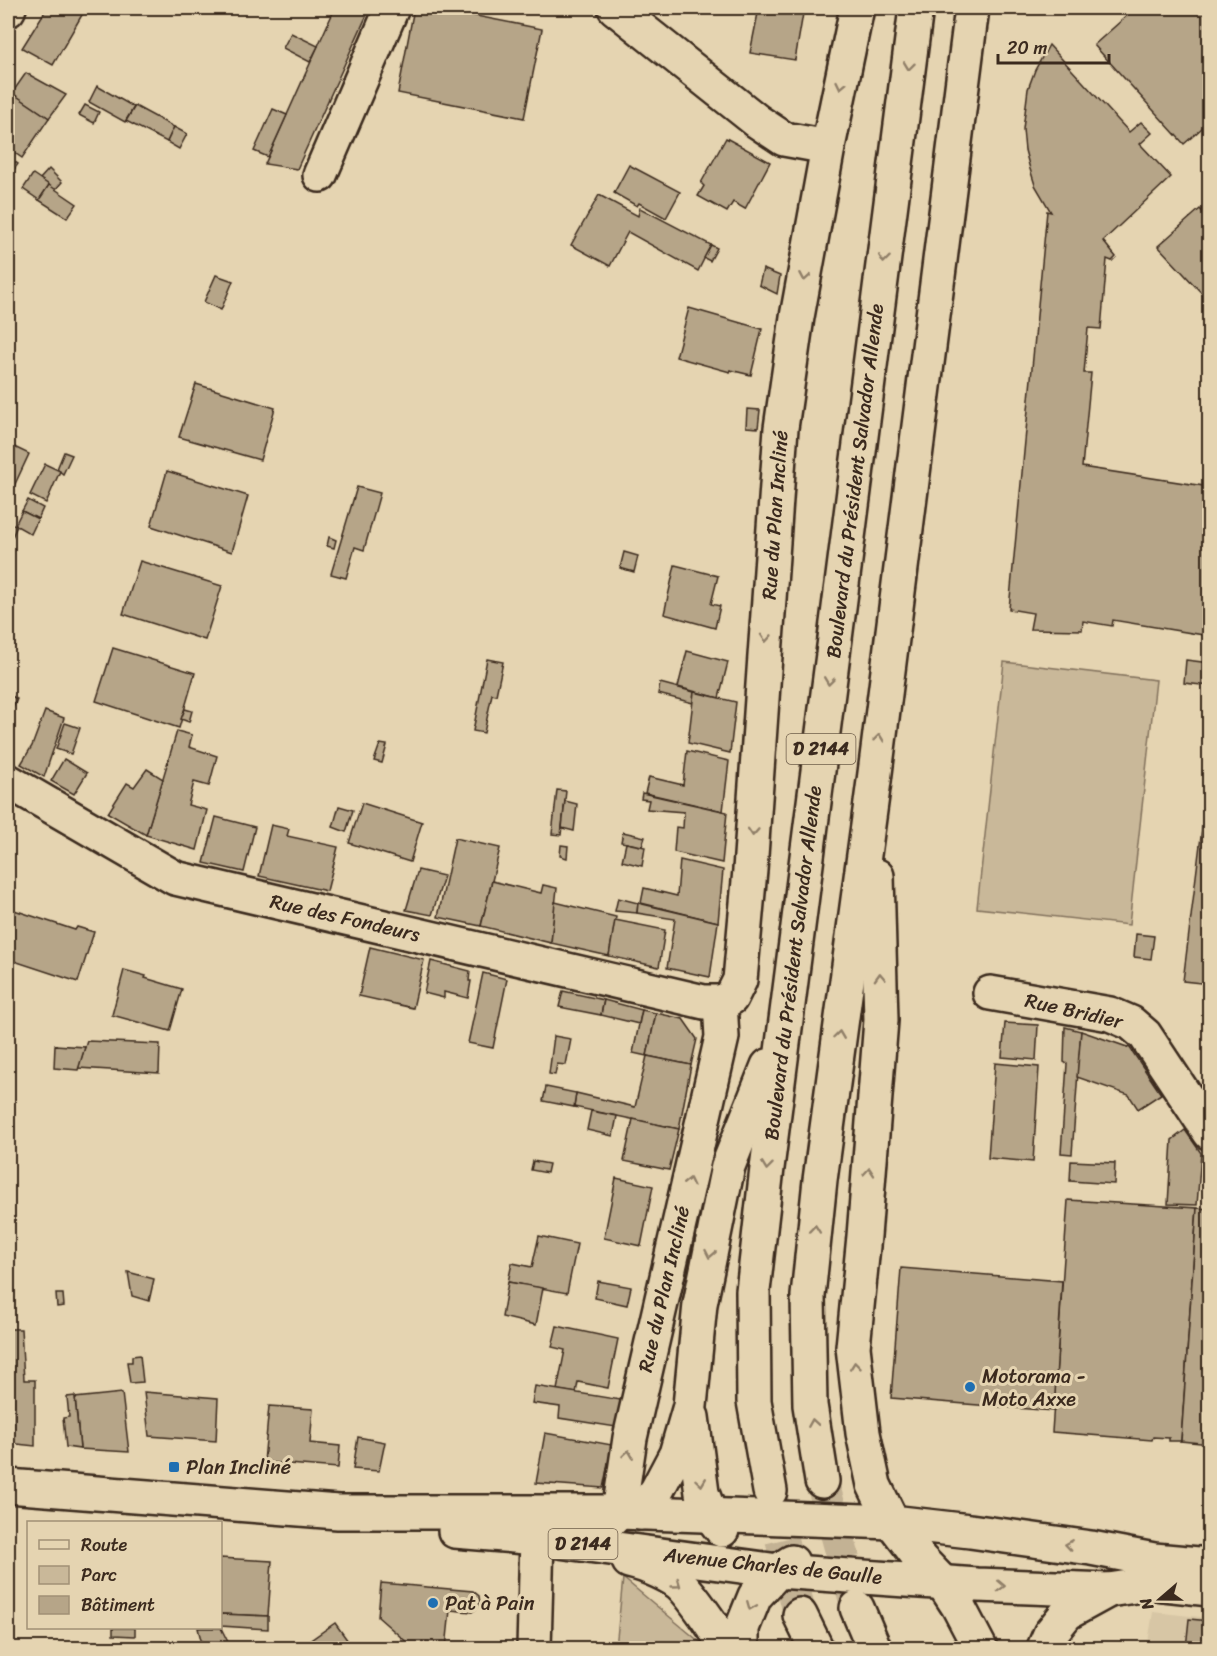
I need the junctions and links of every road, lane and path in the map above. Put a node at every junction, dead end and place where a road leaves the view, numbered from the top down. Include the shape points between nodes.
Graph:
1 (392, 8) edge
2 (615, 8) edge
3 (857, 8) edge
4 (916, 8) edge
5 (972, 8) edge
6 (828, 147) junction
7 (320, 175) dead end
8 (8, 781) edge
9 (874, 781) junction
10 (990, 993) dead end
11 (712, 1002) junction
12 (786, 1020) junction
13 (1209, 1133) edge
14 (690, 1406) junction
15 (822, 1481) tunnel mouth
16 (874, 1485) junction
17 (8, 1486) edge
18 (770, 1491) tunnel mouth
19 (338, 1512) junction
20 (618, 1517) junction
21 (853, 1521) junction
22 (892, 1522) junction
23 (718, 1525) junction
24 (417, 1528) junction
25 (537, 1544) junction
26 (1154, 1560) junction
27 (1209, 1565) edge
28 (763, 1568) junction
29 (932, 1571) junction
30 (1209, 1589) edge
31 (1109, 1590) junction
32 (857, 1608) tunnel mouth
33 (800, 1615) tunnel mouth
34 (534, 1648) edge
35 (729, 1648) edge
36 (742, 1648) edge
37 (816, 1648) edge
38 (874, 1648) edge
39 (980, 1648) edge
40 (1044, 1648) edge

1 - 7 main road
2 - 6 main road via 784,139
3 -> 6 main road, Rue du Plan Incliné
4 -> 12 main road, Boulevard du Président Salvador Allende / D 2144
9 -> 5 main road, D 2144
6 -> 11 main road, Rue du Plan Incliné via 781,428 740,980 730,998
8 - 11 main road, Rue des Fondeurs via 176,878
15 -> 9 main road, D 2144 via 810,1405 808,1296
16 -> 9 main road via 862,1433 853,1347 881,1020
10 - 13 main road, Rue Bridier via 1110,1014 1131,1023 1144,1035
20 -> 11 main road, Rue du Plan Incliné via 630,1438 722,1037
12 -> 14 main road via 728,1166 700,1304
12 -> 18 main road, Boulevard du Président Salvador Allende / D 2144 via 753,1291 754,1401
14 - 20 main road via 676,1454 657,1490
14 -> 23 main road via 702,1493
16 - 21 main road
16 - 22 main road
17 - 19 main road, Avenue Charles de Gaulle / D 2144
19 - 20 main road, Avenue Charles de Gaulle / D 2144
19 - 24 main road, Avenue Charles de Gaulle / D 2144
20 - 23 main road, Avenue Charles de Gaulle / D 2144
20 - 23 main road
20 - 24 main road
21 - 22 main road, Avenue Charles de Gaulle / D 2144
21 - 23 main road via 847,1531 831,1538
26 -> 22 main road, Avenue Charles de Gaulle / D 2144
22 - 29 main road
23 - 28 main road
24 - 25 main road
25 - 28 main road, Avenue Charles de Gaulle / D 2144
25 - 34 main road
25 -> 35 main road via 638,1563 658,1571 682,1586
26 - 27 main road, Avenue Charles de Gaulle / D 2144
26 - 29 main road, Avenue Charles de Gaulle / D 2144 via 1084,1567
28 - 29 main road, Avenue Charles de Gaulle / D 2144
28 -> 36 main road via 742,1628
29 -> 31 main road, Avenue Charles de Gaulle / D 2144
29 - 39 main road via 958,1606
30 - 31 main road, Avenue Charles de Gaulle / D 2144 via 1155,1583
31 - 40 main road via 1067,1613
32 - 38 main road
33 - 37 main road

